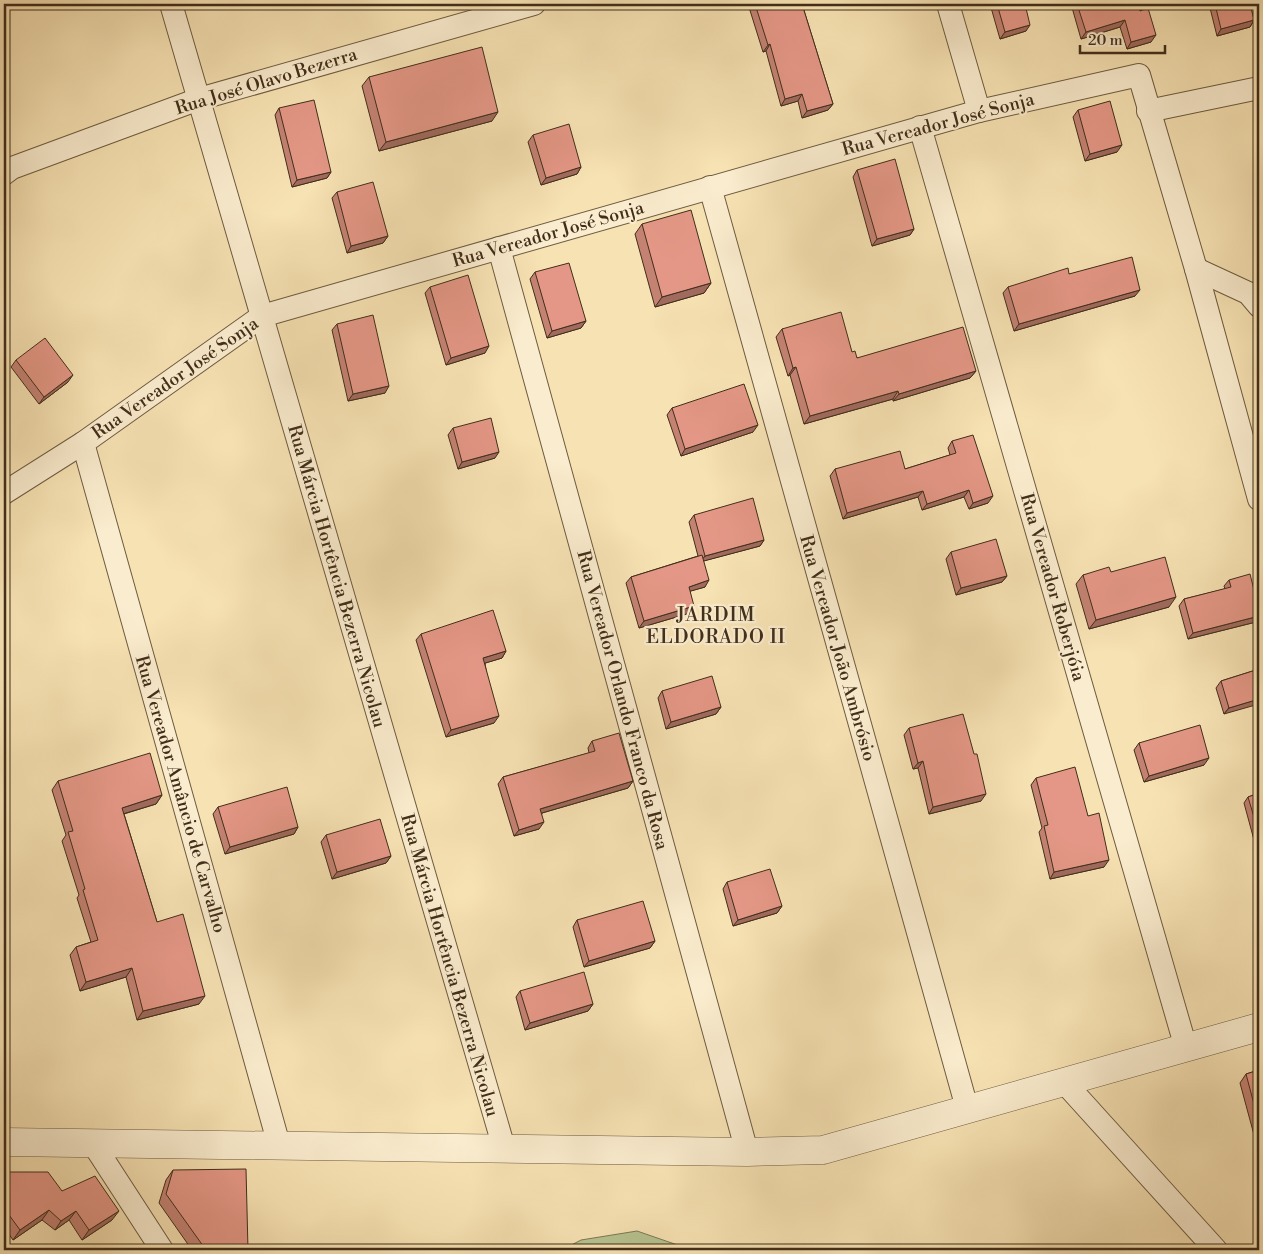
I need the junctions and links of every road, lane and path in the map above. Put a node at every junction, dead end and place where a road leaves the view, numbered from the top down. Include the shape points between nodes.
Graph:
1 (171, 4) edge
2 (534, 4) edge
3 (948, 4) edge
4 (1259, 88) edge
5 (199, 99) junction
6 (979, 111) junction
7 (1148, 111) junction
8 (920, 127) junction
9 (4, 174) edge
10 (710, 188) junction
11 (499, 248) junction
12 (1196, 270) junction
13 (1259, 306) edge
14 (262, 316) junction
15 (83, 443) junction
16 (4, 493) edge
17 (1259, 499) edge
18 (1259, 1027) edge
19 (1186, 1048) junction
20 (1064, 1082) junction
21 (967, 1108) junction
22 (4, 1142) edge
23 (92, 1142) junction
24 (279, 1145) junction
25 (504, 1148) junction
26 (747, 1152) junction
27 (162, 1250) edge
28 (1216, 1250) edge

1 - 5 street, Rua Márcia Hortência Bezerra Nicolau
2 - 5 street, Rua José Olavo Bezerra
3 - 6 street
4 - 7 street
5 - 9 street, Rua José Olavo Bezerra via 12,168
5 - 14 street, Rua Márcia Hortência Bezerra Nicolau
6 - 7 street, Rua Vereador José Sonja via 1138,75
6 - 8 street, Rua Vereador José Sonja
7 - 12 street
8 - 10 street, Rua Vereador José Sonja
8 - 19 street, Rua Vereador Roberjóia
10 - 11 street, Rua Vereador José Sonja
10 - 21 street, Rua Vereador João Ambrósio
11 - 14 street, Rua Vereador José Sonja
11 - 26 street, Rua Vereador Orlando Franco da Rosa
12 - 13 street via 1248,293
12 - 17 street
14 - 15 street, Rua Vereador José Sonja
14 - 25 street, Rua Márcia Hortência Bezerra Nicolau
15 - 16 street, Rua Vereador José Sonja
15 - 24 street, Rua Vereador Amâncio de Carvalho
18 - 19 street
19 - 20 street
20 - 21 street
20 - 28 street
21 - 26 street via 823,1150
22 - 23 street
23 - 24 street
23 - 27 street
24 - 25 street
25 - 26 street

